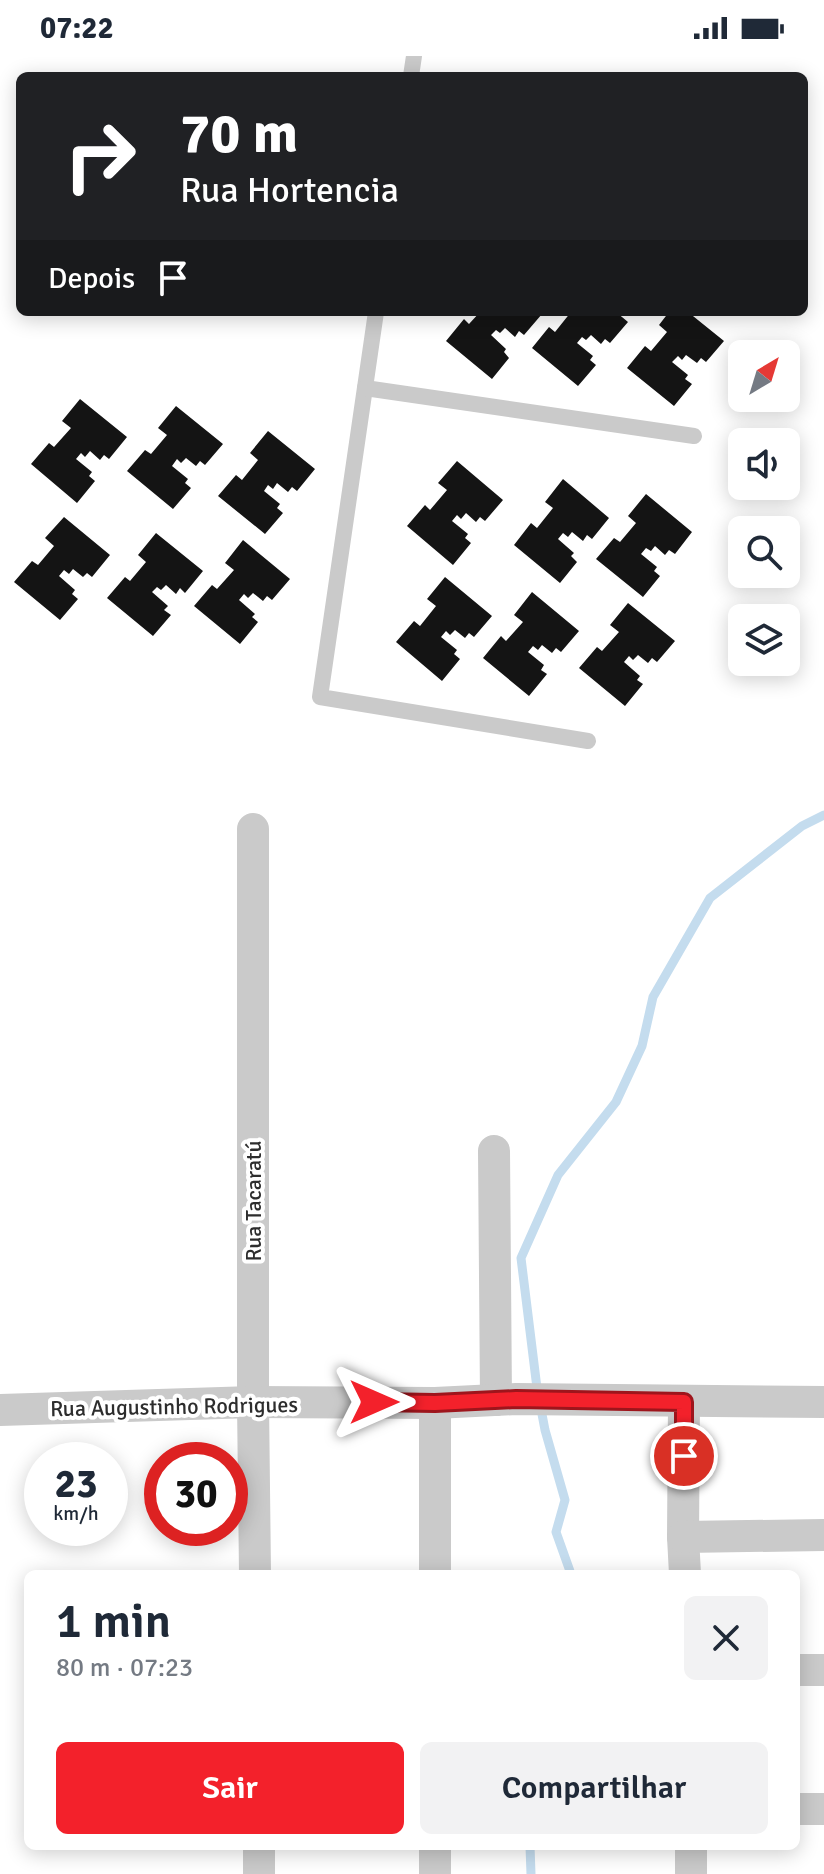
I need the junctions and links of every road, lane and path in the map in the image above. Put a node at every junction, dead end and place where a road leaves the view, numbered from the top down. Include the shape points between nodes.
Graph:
1 (375, 316) edge
2 (365, 388) junction
3 (694, 436) dead end
4 (588, 741) dead end
5 (253, 829) dead end
6 (494, 1151) dead end
7 (506, 1400) junction
8 (253, 1402) junction
9 (684, 1402) junction
10 (824, 1402) edge
11 (435, 1403) junction
12 (0, 1410) edge
13 (824, 1535) edge
14 (683, 1537) junction
15 (255, 1570) edge
16 (435, 1570) edge
17 (685, 1570) edge
18 (800, 1670) edge
19 (824, 1670) edge
20 (800, 1809) edge
21 (824, 1809) edge
22 (259, 1850) edge
23 (435, 1850) edge
24 (691, 1850) edge
25 (259, 1874) edge
26 (435, 1874) edge
27 (691, 1874) edge

1 - 2 lane
2 - 3 lane
2 - 4 lane via 320,697
5 - 8 street, Rua Tacaratú
6 - 7 street
7 - 9 street, Rua Augustinho Rodrigues
7 - 11 street, Rua Augustinho Rodrigues
8 - 11 street, Rua Augustinho Rodrigues
8 - 12 street, Rua Augustinho Rodrigues
8 - 15 street, Rua Tacaratú
9 - 10 street, Rua Augustinho Rodrigues
9 - 14 street
11 - 16 street
13 - 14 street
14 - 17 street
18 - 19 street
20 - 21 street
22 - 25 street
23 - 26 street
24 - 27 street

